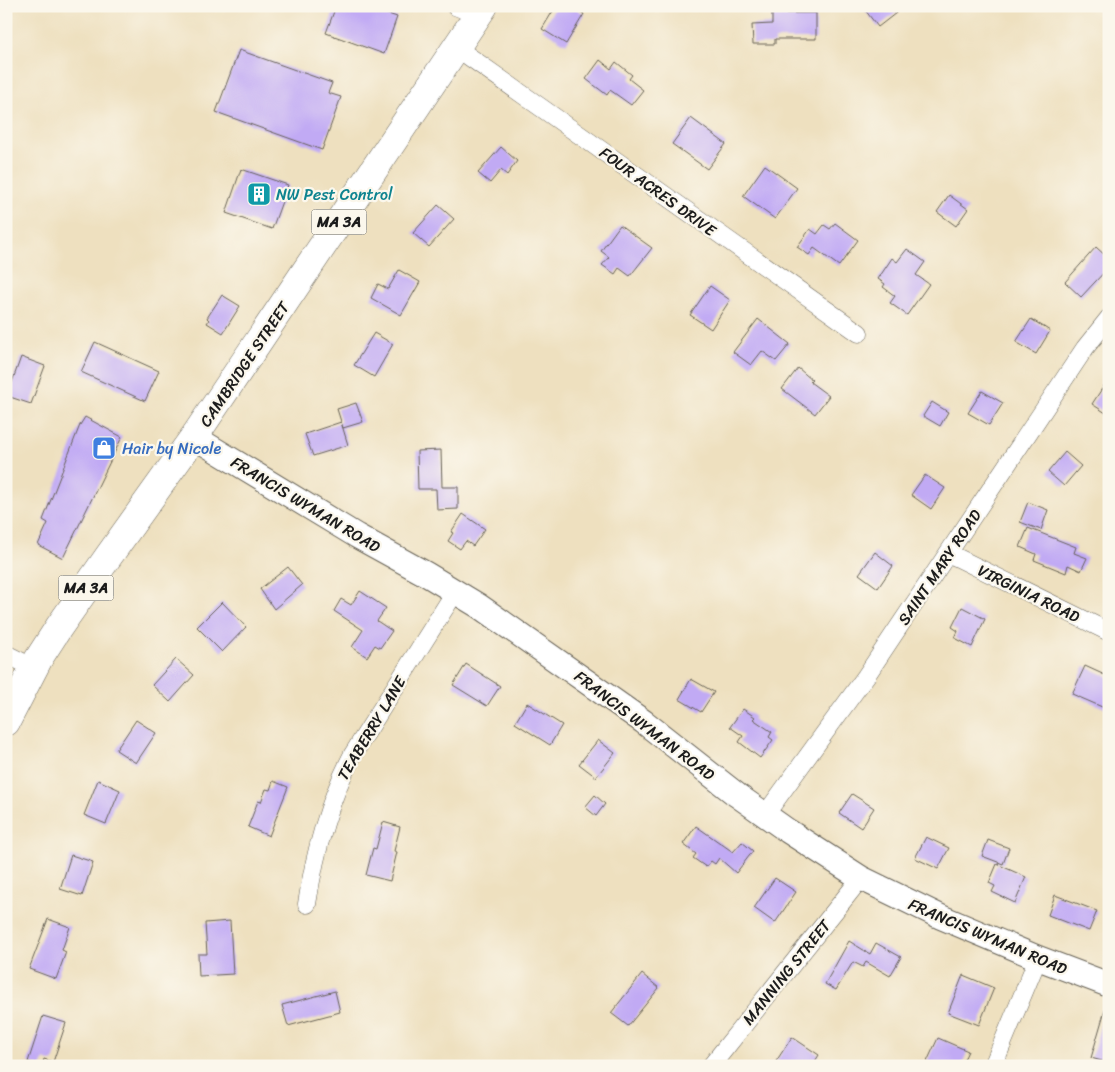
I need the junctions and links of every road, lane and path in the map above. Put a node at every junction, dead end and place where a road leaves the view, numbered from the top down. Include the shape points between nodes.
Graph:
1 (472, 9) edge
2 (457, 48) junction
3 (1109, 318) edge
4 (859, 333) dead end
5 (194, 437) junction
6 (948, 553) junction
7 (455, 592) junction
8 (1109, 632) edge
9 (6, 654) edge
10 (34, 668) junction
11 (6, 722) edge
12 (765, 814) junction
13 (861, 878) junction
14 (307, 904) dead end
15 (1038, 958) junction
16 (1109, 985) edge
17 (711, 1066) edge
18 (993, 1066) edge

1 - 2 main road, CAMBRIDGE STREET / MA 3A
2 - 4 street, FOUR ACRES DRIVE
2 - 5 main road, CAMBRIDGE STREET / MA 3A
3 - 6 street, SAINT MARY ROAD via 1085,348
5 - 7 main road, FRANCIS WYMAN ROAD
5 - 10 main road, CAMBRIDGE STREET / MA 3A via 108,556
6 - 8 street, VIRGINIA ROAD
6 - 12 street, SAINT MARY ROAD via 866,676
7 - 12 main road, FRANCIS WYMAN ROAD via 596,687
7 - 14 street, TEABERRY LANE via 341,776 319,839
9 - 10 street
10 - 11 main road, CAMBRIDGE STREET / MA 3A
12 - 13 main road, FRANCIS WYMAN ROAD
13 - 15 main road, FRANCIS WYMAN ROAD
13 - 17 street, MANNING STREET
15 - 16 main road, FRANCIS WYMAN ROAD
15 - 18 street

